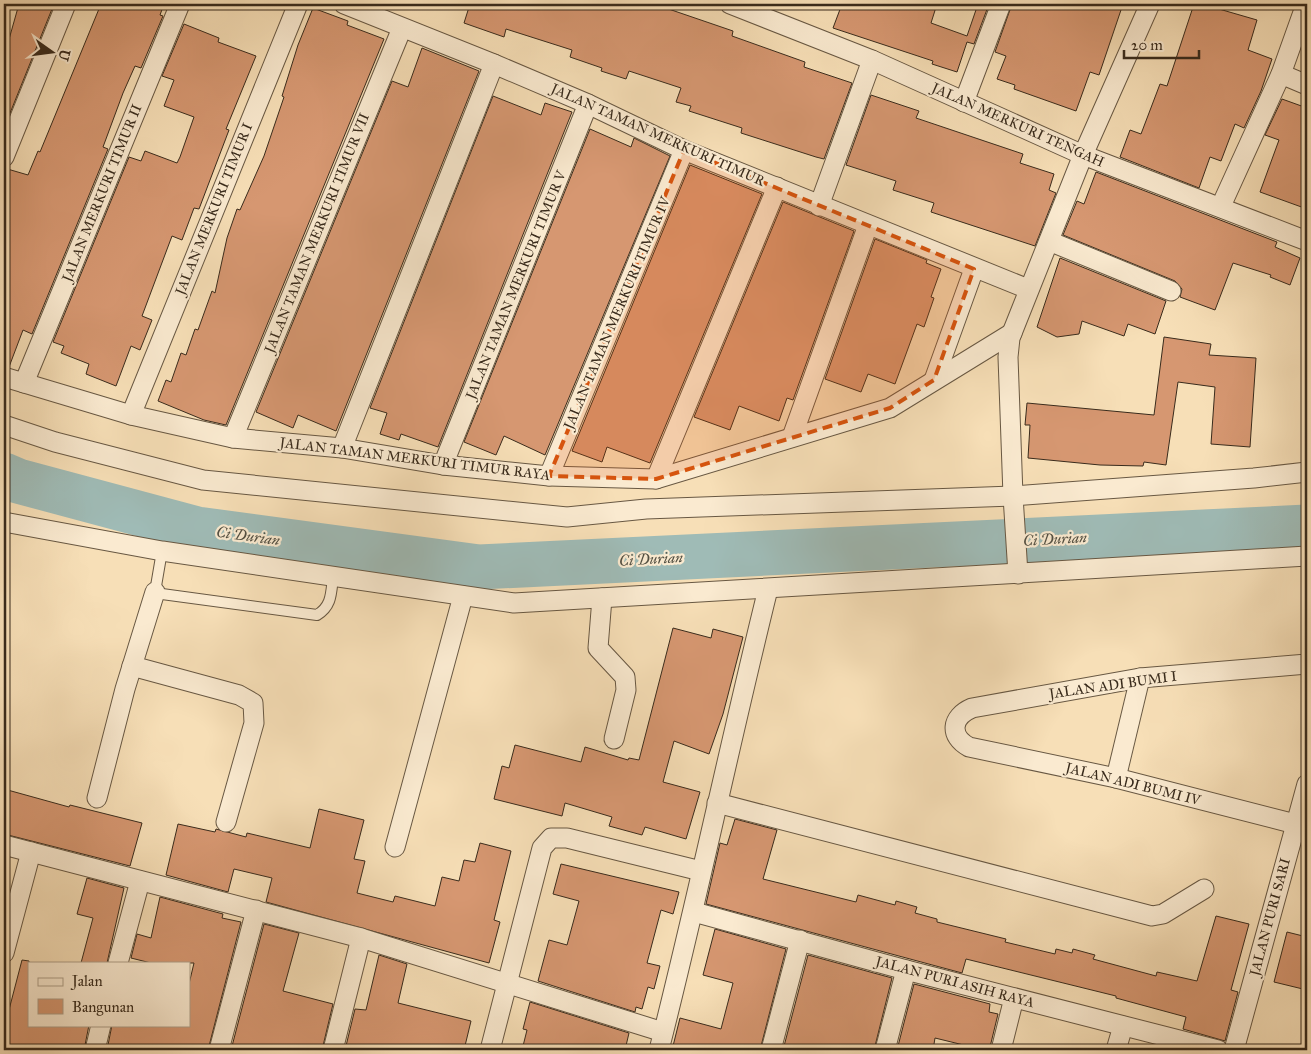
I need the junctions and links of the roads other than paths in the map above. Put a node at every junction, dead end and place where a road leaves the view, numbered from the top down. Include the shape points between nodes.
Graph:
1 (66, 4) edge
2 (180, 4) edge
3 (298, 4) edge
4 (344, 4) edge
5 (730, 4) edge
6 (1001, 4) edge
7 (1150, 4) edge
8 (1306, 4) edge
9 (402, 28) junction
10 (872, 60) junction
11 (494, 64) junction
12 (1281, 74) junction
13 (1307, 85) edge
14 (964, 102) junction
15 (588, 104) junction
16 (684, 150) junction
17 (1083, 155) junction
18 (4, 157) edge
19 (777, 187) junction
20 (819, 206) junction
21 (1221, 206) junction
22 (868, 225) junction
23 (1049, 241) junction
24 (1307, 241) edge
25 (974, 269) junction
26 (1028, 289) junction
27 (1171, 291) dead end
28 (1012, 333) junction
29 (4, 377) edge
30 (934, 380) junction
31 (24, 383) junction
32 (131, 415) junction
33 (4, 425) edge
34 (792, 437) junction
35 (233, 438) junction
36 (342, 448) junction
37 (443, 465) junction
38 (1307, 472) edge
39 (549, 476) junction
40 (656, 480) junction
41 (1013, 501) junction
42 (4, 522) edge
43 (162, 551) junction
44 (1307, 556) edge
45 (1018, 574) junction
46 (333, 577) junction
47 (768, 589) junction
48 (155, 592) junction
49 (463, 596) junction
50 (602, 598) junction
51 (1307, 664) edge
52 (132, 666) junction
53 (1140, 678) junction
54 (614, 739) dead end
55 (969, 747) joint
56 (1116, 778) junction
57 (1307, 784) edge
58 (97, 798) dead end
59 (717, 803) junction
60 (226, 822) dead end
61 (1302, 826) edge
62 (4, 845) edge
63 (395, 847) dead end
64 (31, 852) junction
65 (701, 871) junction
66 (140, 881) junction
67 (1204, 889) dead end
68 (256, 910) junction
69 (694, 912) junction
70 (361, 938) junction
71 (800, 940) junction
72 (4, 953) edge
73 (118, 962) edge
74 (906, 970) junction
75 (506, 984) junction
76 (1014, 998) junction
77 (101, 1026) edge
78 (1122, 1026) junction
79 (663, 1032) junction
80 (94, 1050) edge
81 (219, 1050) edge
82 (333, 1050) edge
83 (490, 1050) edge
84 (658, 1050) edge
85 (771, 1050) edge
86 (885, 1050) edge
87 (1001, 1050) edge
88 (1116, 1050) edge
89 (1218, 1050) edge
90 (1234, 1050) edge

1 - 18 street
2 - 31 street, JALAN MERKURI TIMUR II
3 - 32 street, JALAN MERKURI TIMUR I
4 - 9 street, JALAN TAMAN MERKURI TIMUR
5 - 10 street, JALAN MERKURI TENGAH
6 - 14 street
7 - 17 street
8 - 12 street
9 - 11 street, JALAN TAMAN MERKURI TIMUR
9 - 35 street, JALAN TAMAN MERKURI TIMUR VII
10 - 14 street, JALAN MERKURI TENGAH
10 - 20 street
11 - 15 street, JALAN TAMAN MERKURI TIMUR
11 - 36 street
12 - 13 street
12 - 21 street
14 - 17 street, JALAN MERKURI TENGAH
15 - 16 street, JALAN TAMAN MERKURI TIMUR
15 - 37 street, JALAN TAMAN MERKURI TIMUR V
16 - 19 street, JALAN TAMAN MERKURI TIMUR
16 - 39 street, JALAN TAMAN MERKURI TIMUR IV
17 - 21 street, JALAN MERKURI TENGAH
17 - 23 street
19 - 20 street, JALAN TAMAN MERKURI TIMUR
19 - 40 street
20 - 22 street, JALAN TAMAN MERKURI TIMUR
21 - 24 street, JALAN MERKURI TENGAH
22 - 25 street, JALAN TAMAN MERKURI TIMUR
22 - 34 street
23 - 26 street
23 - 27 street
25 - 26 street, JALAN TAMAN MERKURI TIMUR
25 - 30 street
26 - 28 street
28 - 30 street, JALAN TAMAN MERKURI TIMUR RAYA
28 - 41 street via 1008,357
29 - 31 street, JALAN TAMAN MERKURI TIMUR RAYA
30 - 34 street, JALAN TAMAN MERKURI TIMUR RAYA via 890,408
31 - 32 street, JALAN TAMAN MERKURI TIMUR RAYA
32 - 35 street, JALAN TAMAN MERKURI TIMUR RAYA
33 - 41 street via 55,442 204,480 567,517 646,509
34 - 40 street, JALAN TAMAN MERKURI TIMUR RAYA
35 - 36 street, JALAN TAMAN MERKURI TIMUR RAYA
36 - 37 street, JALAN TAMAN MERKURI TIMUR RAYA
37 - 39 street, JALAN TAMAN MERKURI TIMUR RAYA
38 - 41 street
39 - 40 street, JALAN TAMAN MERKURI TIMUR RAYA
41 - 45 street
42 - 43 street
43 - 46 street
43 - 48 lane
44 - 45 street
45 - 47 street
46 - 48 lane via 330,601 326,610 317,615
46 - 49 street
47 - 50 street
47 - 59 street
48 - 52 street
49 - 50 street via 514,603
49 - 63 street
50 - 54 street via 598,648 626,682
51 - 53 street, JALAN ADI BUMI I
52 - 58 street
52 - 60 street via 239,695 253,703 254,723
53 - 55 street, JALAN ADI BUMI I via 966,711 957,721 955,736
53 - 56 street
55 - 56 street, JALAN ADI BUMI IV
56 - 61 street, JALAN ADI BUMI IV
57 - 61 street, JALAN PURI SARI
59 - 65 street
59 - 67 street via 1152,916 1163,914
61 - 90 street, JALAN PURI SARI
62 - 64 street
64 - 66 street
64 - 72 street
65 - 69 street
65 - 75 street via 567,838 552,838 542,848
66 - 68 street
66 - 73 street
68 - 70 street
68 - 81 street
69 - 71 street, JALAN PURI ASIH RAYA
69 - 79 street
70 - 75 street
70 - 82 street
71 - 74 street, JALAN PURI ASIH RAYA
71 - 85 street
74 - 76 street, JALAN PURI ASIH RAYA
74 - 86 street
75 - 79 street
75 - 83 street
76 - 78 street, JALAN PURI ASIH RAYA
76 - 87 street
77 - 80 street
78 - 88 street
78 - 89 street, JALAN PURI ASIH RAYA
79 - 84 street

